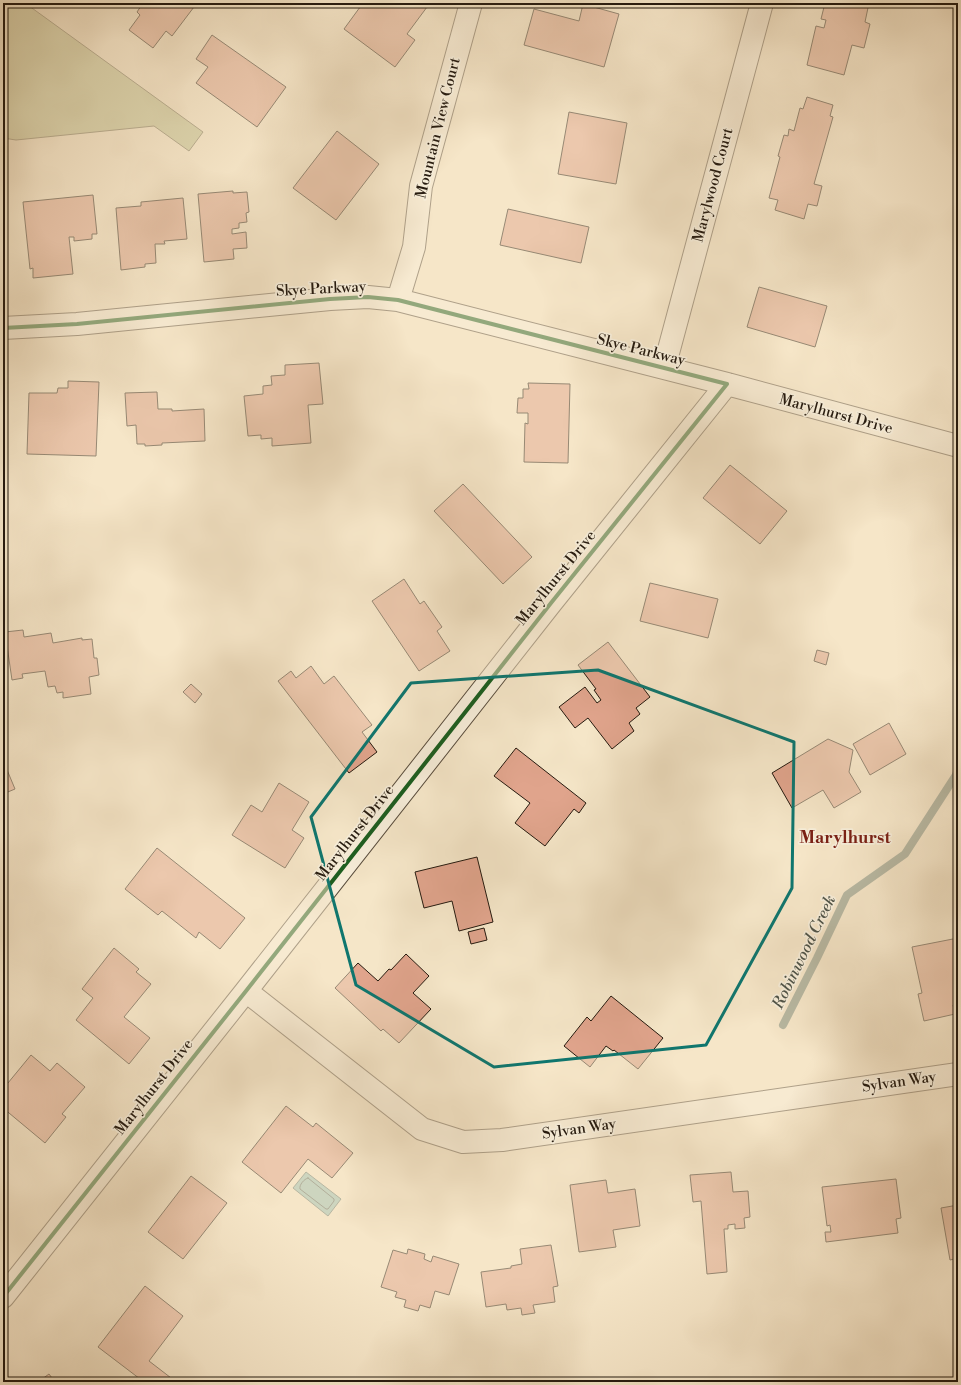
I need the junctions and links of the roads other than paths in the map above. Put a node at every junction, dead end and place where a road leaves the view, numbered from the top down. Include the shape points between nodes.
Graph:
1 (470, 3) edge
2 (762, 3) edge
3 (398, 300) junction
4 (3, 328) edge
5 (664, 368) junction
6 (727, 384) junction
7 (958, 446) edge
8 (246, 991) junction
9 (958, 1074) edge
10 (3, 1297) edge

1 - 3 street, Mountain View Court via 421,186 414,247
2 - 5 street, Marylwood Court
3 - 4 street, Skye Parkway via 368,297 330,298 77,324
3 - 5 street, Skye Parkway
5 - 6 street, Skye Parkway
6 - 7 street, Marylhurst Drive
6 - 8 street, Marylhurst Drive
8 - 9 street, Sylvan Way via 422,1129 463,1142 502,1140
8 - 10 street, Marylhurst Drive

